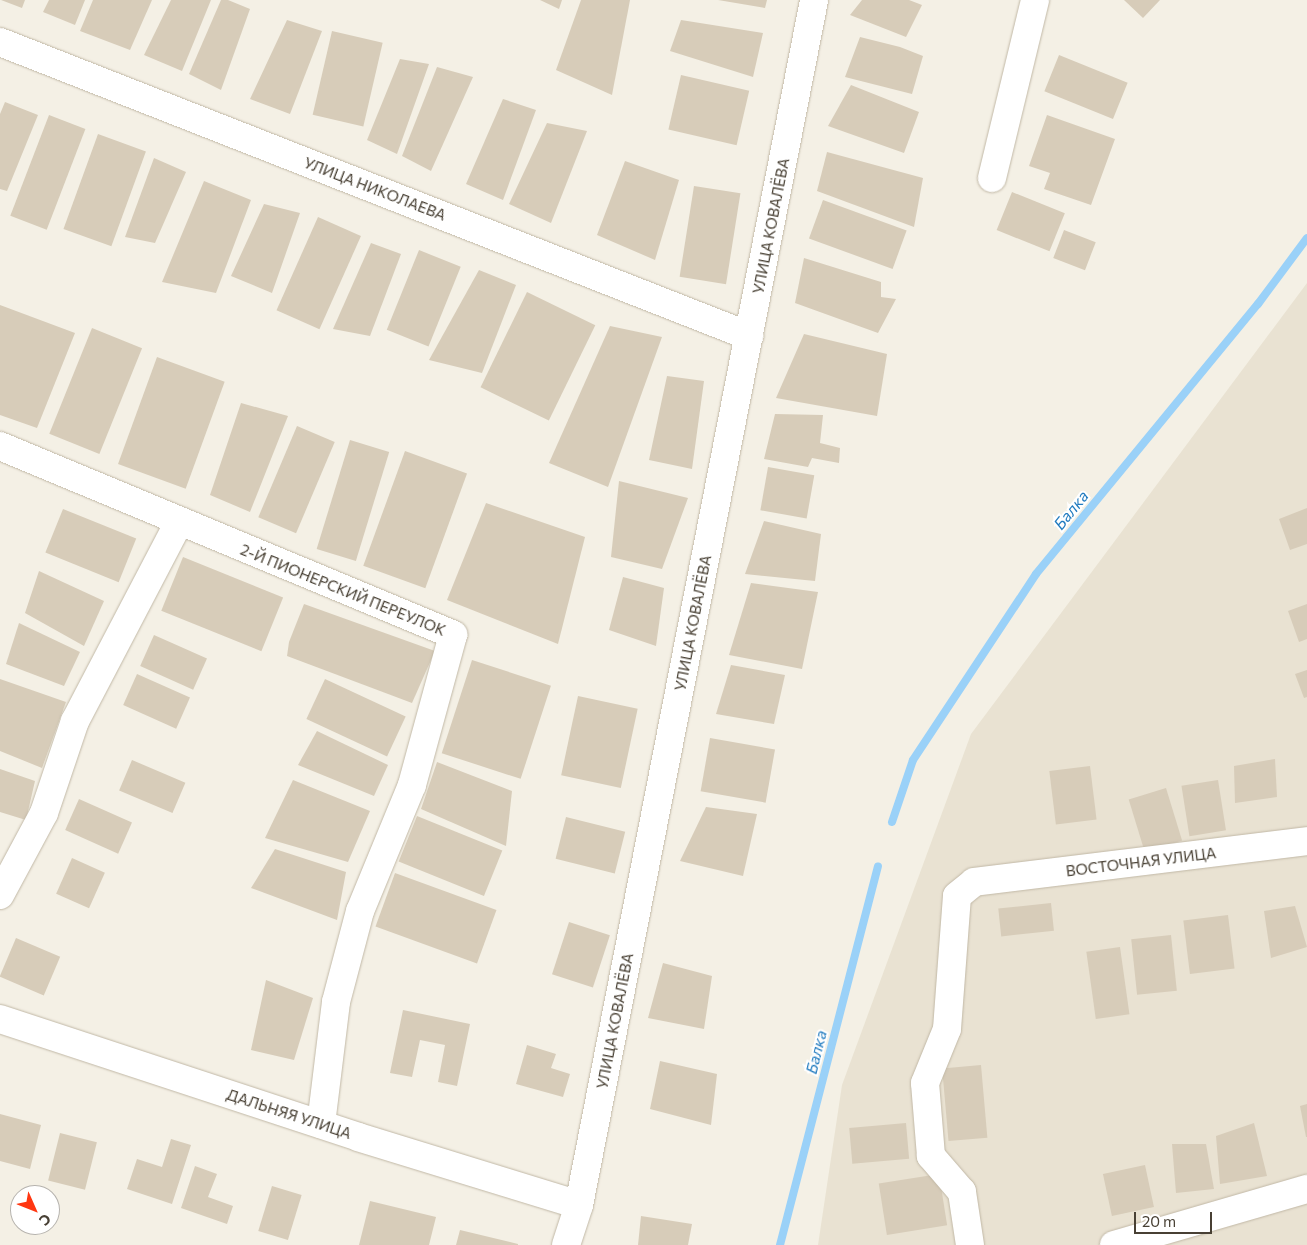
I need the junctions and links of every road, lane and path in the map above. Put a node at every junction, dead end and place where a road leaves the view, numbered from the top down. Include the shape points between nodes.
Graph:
1 (814, 0) edge
2 (1035, 0) edge
3 (0, 42) edge
4 (992, 178) dead end
5 (749, 336) junction
6 (0, 446) edge
7 (179, 522) junction
8 (1307, 841) edge
9 (0, 895) edge
10 (0, 1019) edge
11 (321, 1124) junction
12 (1307, 1189) edge
13 (579, 1205) junction
14 (566, 1245) edge
15 (970, 1245) edge
16 (1114, 1245) edge

1 - 5 street, УЛИЦА КОВАЛЁВА
2 - 4 street
3 - 5 street, УЛИЦА НИКОЛАЕВА
5 - 13 street, УЛИЦА КОВАЛЁВА
6 - 7 street, 2-Й ПИОНЕРСКИЙ ПЕРЕУЛОК
7 - 9 street via 75,722 44,814
7 - 11 street, 2-Й ПИОНЕРСКИЙ ПЕРЕУЛОК via 453,635 412,785 360,911 336,1002
8 - 15 street, ВОСТОЧНАЯ УЛИЦА via 974,882 957,896 947,1029 925,1083 931,1156 962,1192
10 - 11 street, ДАЛЬНЯЯ УЛИЦА
11 - 13 street, ДАЛЬНЯЯ УЛИЦА
12 - 16 street
13 - 14 street, УЛИЦА КОВАЛЁВА

